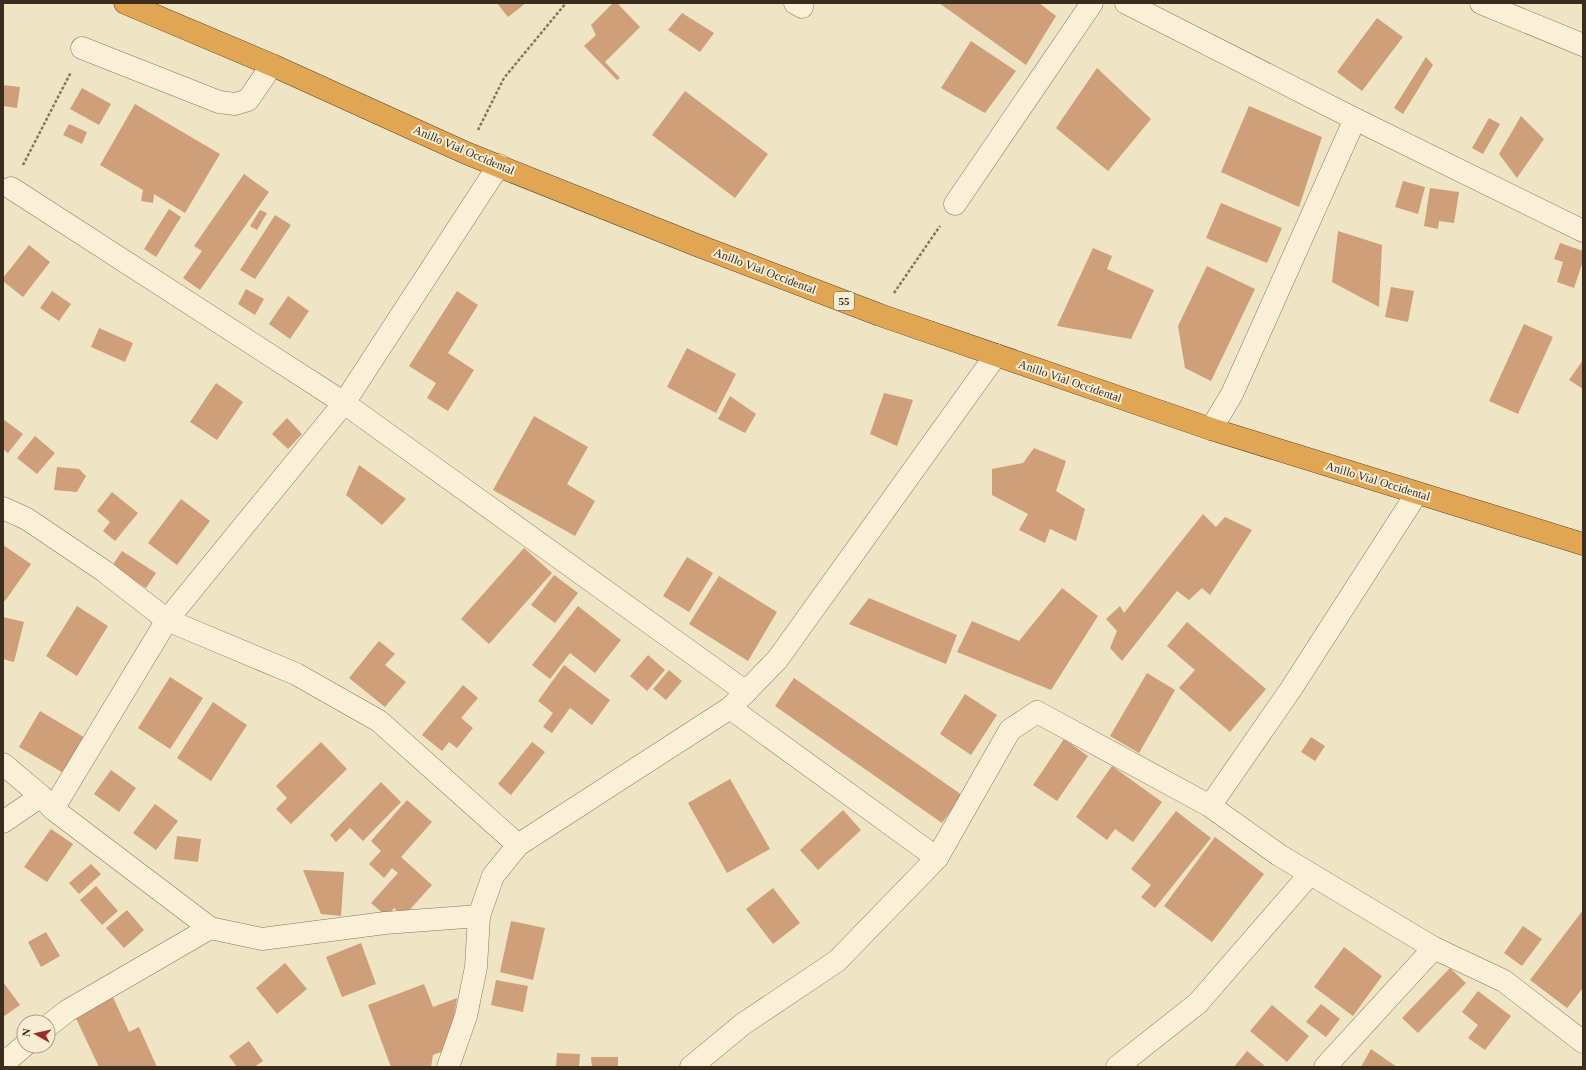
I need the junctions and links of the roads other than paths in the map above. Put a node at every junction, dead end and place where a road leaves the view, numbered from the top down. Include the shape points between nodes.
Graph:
1 (124, 3) edge
2 (1092, 3) edge
3 (1126, 3) edge
4 (1481, 3) edge
5 (1583, 45) edge
6 (82, 48) road end
7 (272, 65) junction
8 (1355, 119) junction
9 (499, 165) junction
10 (11, 188) road end
11 (955, 204) road end
12 (1583, 231) edge
13 (996, 355) junction
14 (344, 403) junction
15 (1211, 429) junction
16 (1417, 493) junction
17 (3, 508) edge
18 (1583, 544) edge
19 (167, 620) junction
20 (746, 692) junction
21 (730, 708) junction
22 (3, 764) edge
23 (47, 802) junction
24 (1210, 806) junction
25 (3, 822) edge
26 (518, 845) junction
27 (937, 858) junction
28 (1310, 874) junction
29 (479, 916) junction
30 (210, 928) junction
31 (1434, 948) junction
32 (56, 1020) edge
33 (1583, 1042) edge
34 (16, 1053) edge
35 (3, 1064) edge
36 (448, 1067) edge
37 (691, 1067) edge
38 (1117, 1067) edge
39 (1325, 1067) edge

1 - 7 highway, Anillo Vial Occidental / 55
2 - 11 street
3 - 8 street
4 - 5 street
6 - 7 street via 219,102 235,104 248,100
7 - 9 highway, Anillo Vial Occidental / 55 via 466,153
8 - 12 street
8 - 15 street via 1232,394
9 - 13 highway, Anillo Vial Occidental / 55 via 694,244 880,315
9 - 14 street
10 - 14 street
13 - 15 highway, Anillo Vial Occidental / 55
13 - 20 street via 777,660
14 - 19 street
14 - 20 street
15 - 16 highway, Anillo Vial Occidental / 55
16 - 18 highway, Anillo Vial Occidental / 55
16 - 24 street via 1292,689
17 - 19 street via 27,520 104,571
19 - 23 street
19 - 26 street via 296,674 379,721
20 - 21 street
21 - 26 street
21 - 27 street
22 - 23 street
23 - 25 street
23 - 30 street
24 - 27 street via 1037,712 1010,730
24 - 28 street
26 - 29 street via 493,876
27 - 37 street via 837,961 743,1024
28 - 31 street
28 - 38 street via 1198,1002
29 - 30 street via 385,923 262,939
29 - 36 street via 476,967 466,1016
30 - 32 street
31 - 33 street via 1504,981
31 - 39 street
34 - 35 street

